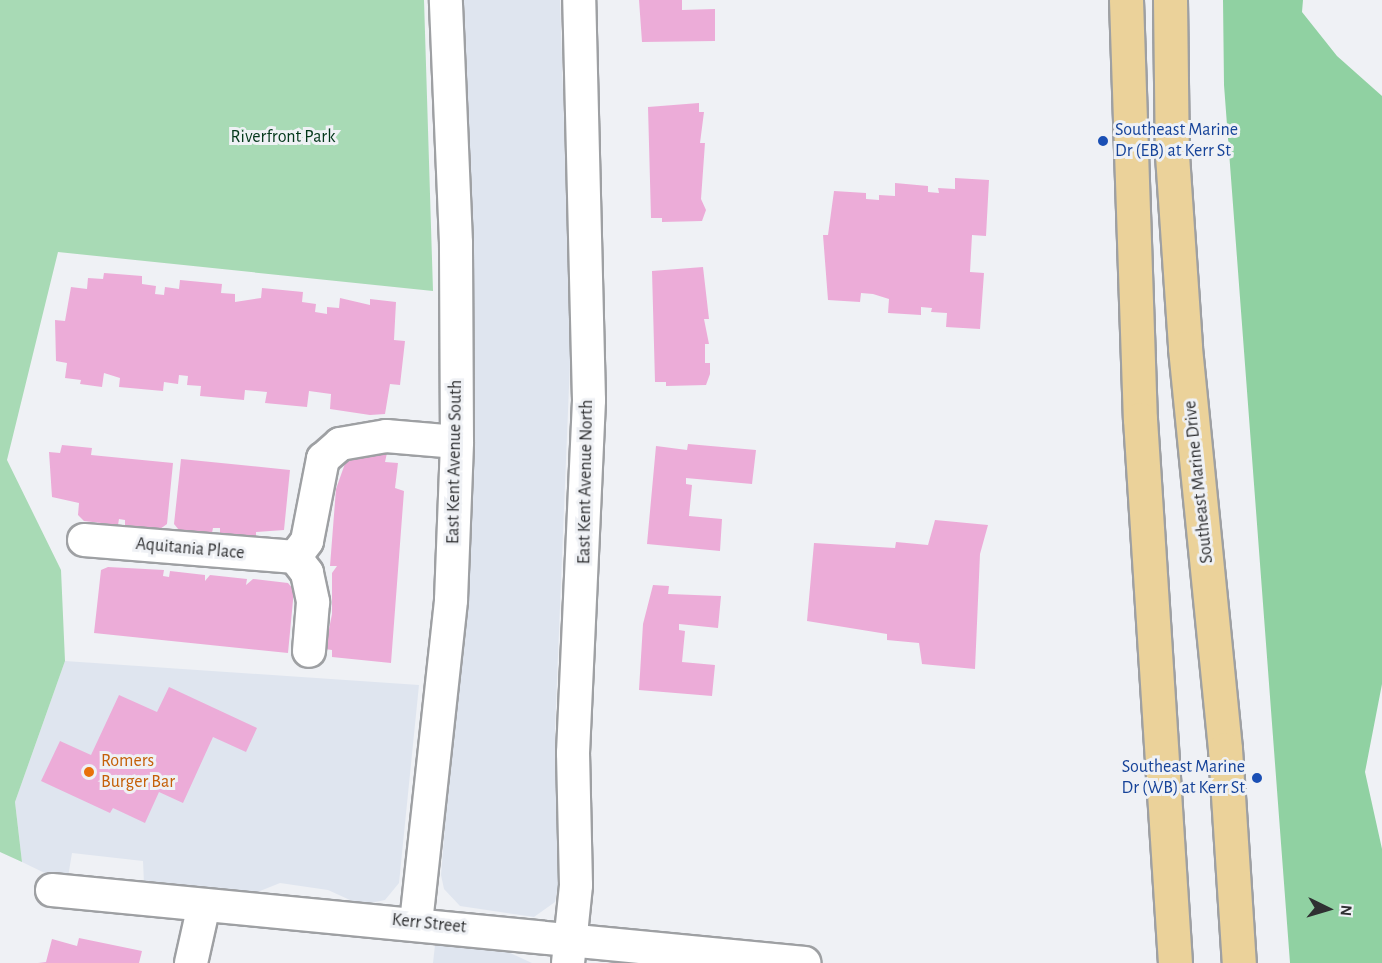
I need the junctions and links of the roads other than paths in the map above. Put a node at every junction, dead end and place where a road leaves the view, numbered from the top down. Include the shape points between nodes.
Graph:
1 (446, 0) edge
2 (579, 0) edge
3 (1126, 0) edge
4 (1170, 0) edge
5 (457, 442) junction
6 (84, 540) dead end
7 (295, 557) junction
8 (309, 651) dead end
9 (52, 890) dead end
10 (204, 905) junction
11 (416, 923) junction
12 (570, 951) edge
13 (728, 959) edge
14 (191, 963) edge
15 (804, 963) edge
16 (1175, 963) edge
17 (1239, 963) edge

1 - 5 street, East Kent Avenue South via 456,243
2 - 12 street, East Kent Avenue North via 589,400 573,753 576,885
3 - 16 main road via 1140,419
4 - 17 main road, Southeast Marine Drive via 1172,155 1185,348 1225,749
5 - 7 street via 377,436 340,444 323,459 307,540
5 - 11 street, East Kent Avenue South via 451,600
6 - 7 street, Aquitania Place
7 - 8 street via 307,573 313,602
9 - 10 street, Kerr Street
10 - 11 street, Kerr Street
10 - 14 street
11 - 12 street, Kerr Street
12 - 13 street, Kerr Street
13 - 15 street, Kerr Street

